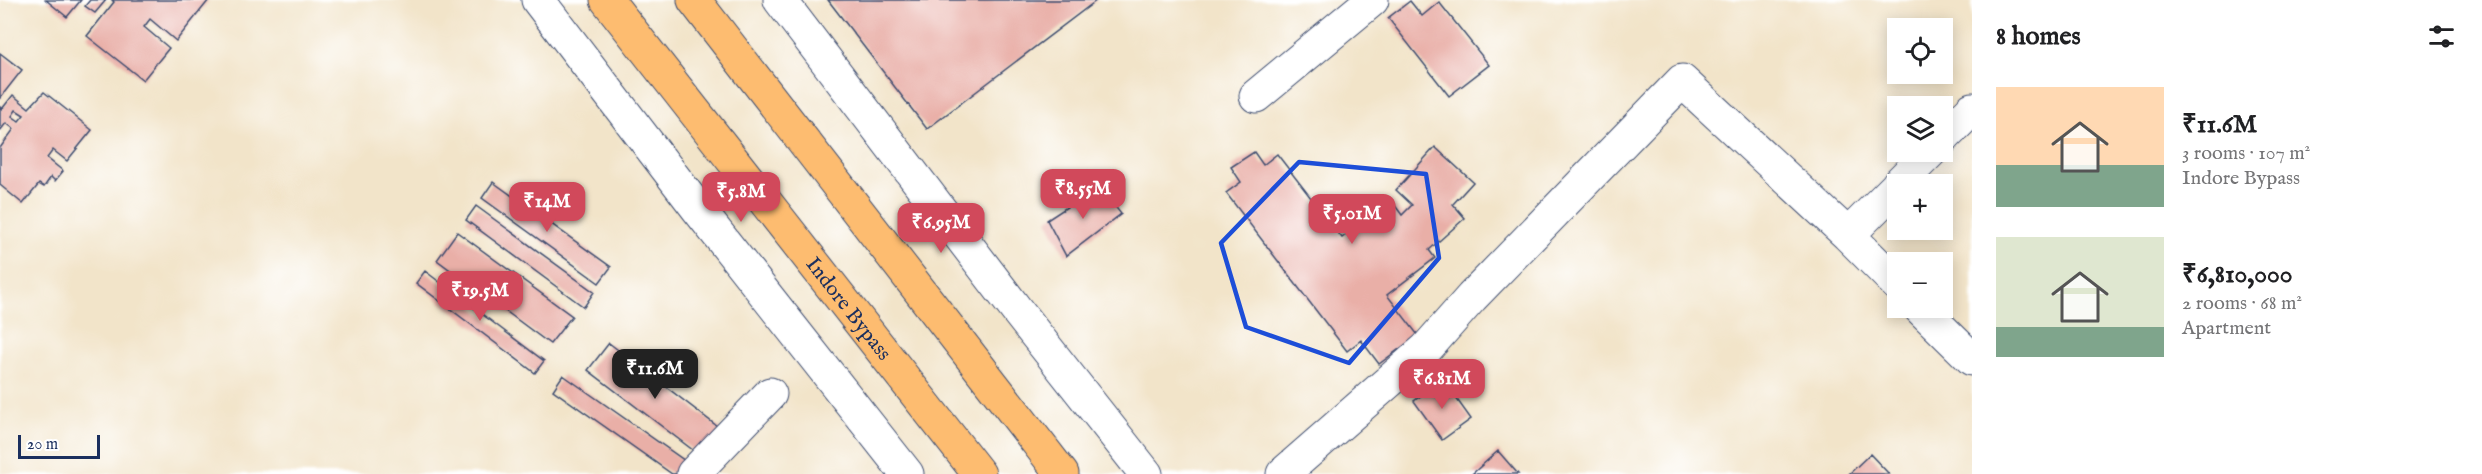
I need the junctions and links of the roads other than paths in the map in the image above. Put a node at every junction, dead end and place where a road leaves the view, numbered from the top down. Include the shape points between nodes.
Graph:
1 (538, 0) edge
2 (608, 0) edge
3 (694, 0) edge
4 (780, 0) edge
5 (1372, 0) edge
6 (1256, 96) dead end
7 (1972, 109) edge
8 (1953, 128) edge
9 (1920, 162) edge
10 (1909, 174) edge
11 (1887, 196) edge
12 (1848, 235) junction
13 (1887, 274) edge
14 (1930, 318) edge
15 (1972, 359) edge
16 (770, 394) dead end
17 (693, 474) edge
18 (907, 474) edge
19 (979, 474) edge
20 (1062, 474) edge
21 (1146, 474) edge
22 (1283, 474) edge

1 - 18 street
2 - 19 highway, Indore Bypass
3 - 20 highway
4 - 21 street
5 - 6 street
7 - 8 street
9 - 10 street
11 - 12 street
12 - 13 street
12 - 22 street via 1682,81 1426,349
14 - 15 street
16 - 17 street

